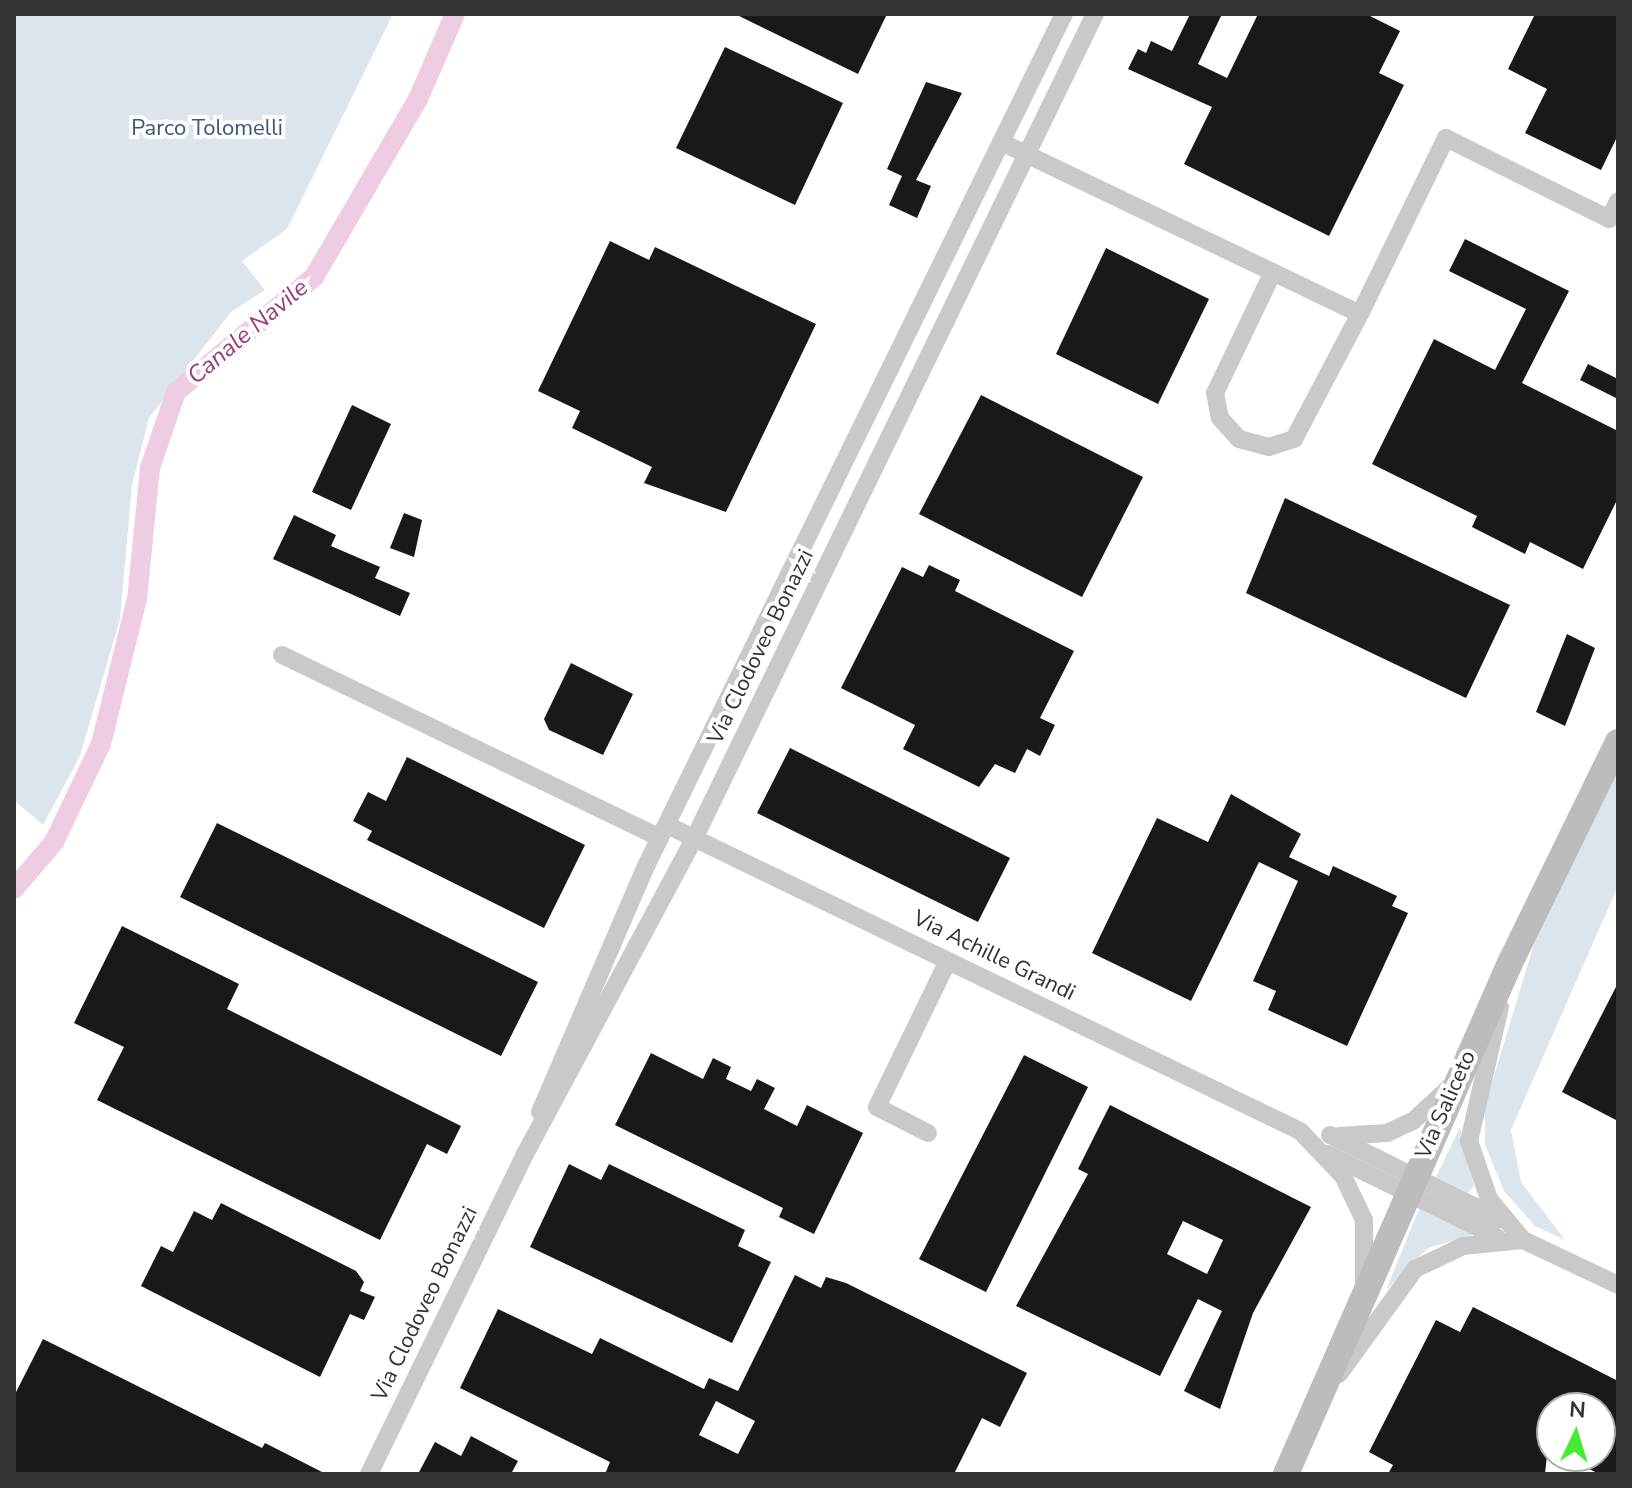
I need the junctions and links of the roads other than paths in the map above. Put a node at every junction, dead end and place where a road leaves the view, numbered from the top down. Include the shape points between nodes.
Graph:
1 (1064, 14) edge
2 (1095, 14) edge
3 (1001, 142) junction
4 (1027, 153) junction
5 (1618, 201) edge
6 (1273, 272) junction
7 (1360, 314) junction
8 (282, 655) dead end
9 (1618, 742) edge
10 (664, 832) junction
11 (694, 839) junction
12 (948, 961) junction
13 (1509, 965) junction
14 (1458, 1079) junction
15 (928, 1133) dead end
16 (1326, 1143) junction
17 (524, 1156) junction
18 (1412, 1184) junction
19 (1500, 1228) junction
20 (1618, 1285) edge
21 (1361, 1300) junction
22 (1314, 1410) junction
23 (369, 1474) edge
24 (1286, 1474) edge

1 - 3 street, Via Clodoveo Bonazzi
2 - 4 street, Via Clodoveo Bonazzi
3 - 4 street
3 - 10 street, Via Clodoveo Bonazzi
4 - 6 street
4 - 11 street, Via Clodoveo Bonazzi
5 - 7 street via 1609,219 1446,138
6 - 7 street
6 - 7 street via 1215,393 1220,418 1239,439 1269,447 1294,439
8 - 10 street
9 - 13 main road, Via Saliceto
10 - 11 street, Via Achille Grandi
10 - 17 street, Via Clodoveo Bonazzi
11 - 12 street, Via Achille Grandi
11 - 17 street, Via Clodoveo Bonazzi
12 - 15 street via 877,1107
12 - 16 street, Via Achille Grandi
13 - 14 main road, Via Saliceto
13 - 19 street via 1469,1141 1476,1174
14 - 16 street via 1413,1121 1387,1133
14 - 18 main road, Via Saliceto
16 - 18 street, Via Achille Grandi
16 - 21 street, Via Achille Grandi via 1364,1220
17 - 23 street, Via Clodoveo Bonazzi
18 - 19 street, Via Achille Grandi
18 - 21 main road, Via Saliceto
19 - 20 street
19 - 22 street via 1415,1269
21 - 22 main road, Via Saliceto
22 - 24 main road, Via Saliceto

